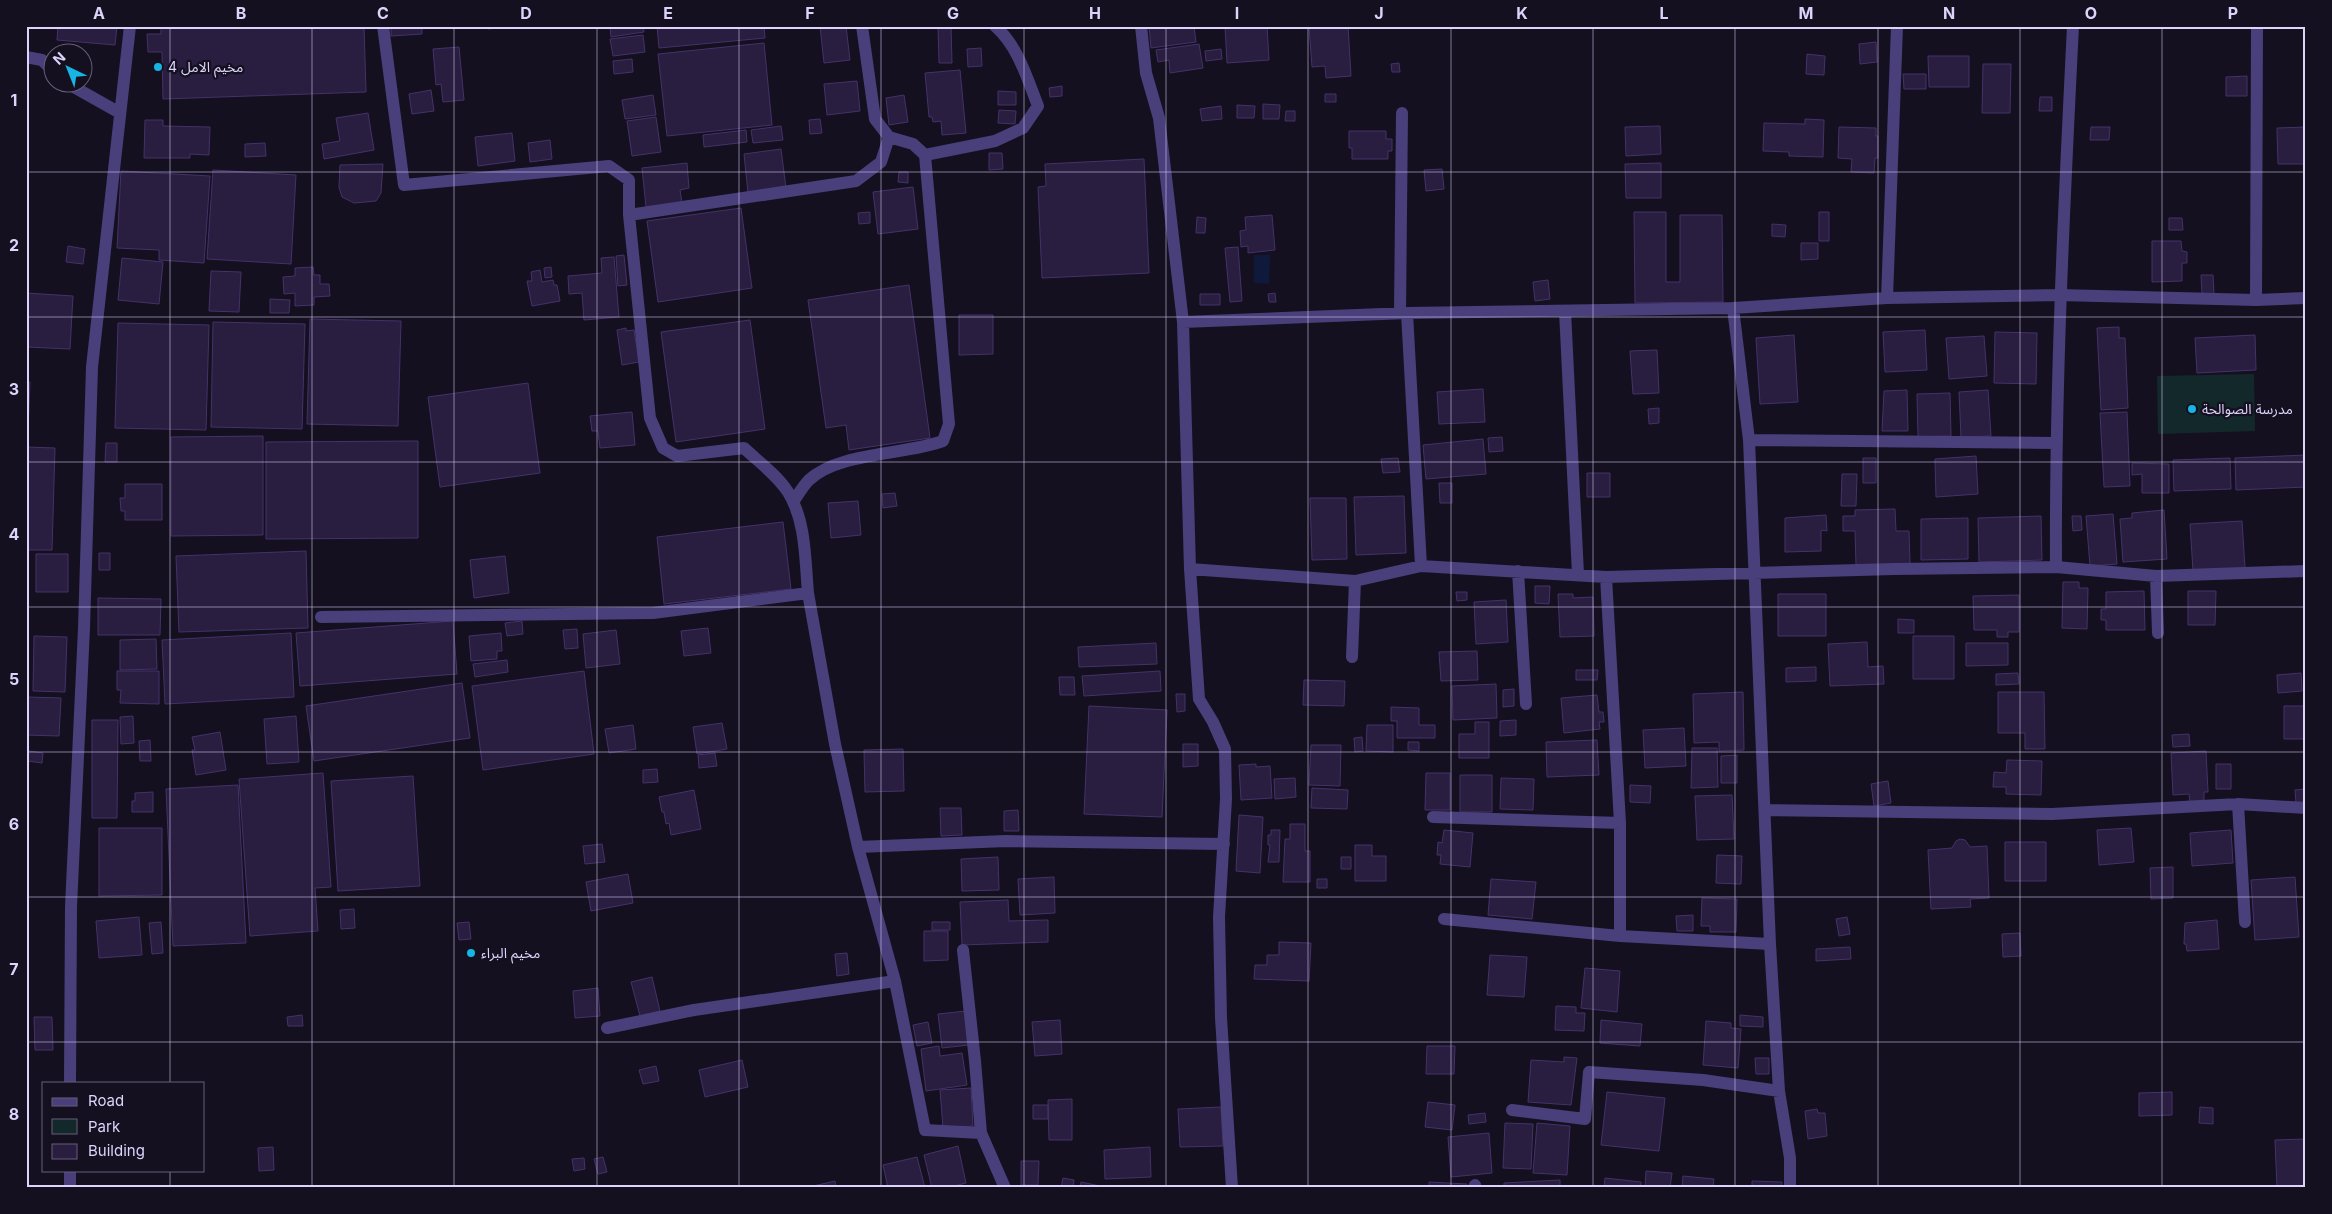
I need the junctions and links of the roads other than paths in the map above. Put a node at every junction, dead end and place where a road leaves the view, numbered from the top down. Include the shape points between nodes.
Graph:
1 (130, 26) edge
2 (383, 26) edge
3 (862, 26) edge
4 (995, 26) edge
5 (1141, 26) edge
6 (1897, 26) edge
7 (2073, 26) edge
8 (2257, 26) edge
9 (26, 57) edge
10 (42, 60) edge
11 (83, 92) edge
12 (120, 113) junction
13 (1402, 114) dead end
14 (889, 137) junction
15 (925, 155) junction
16 (629, 215) junction
17 (2059, 295) junction
18 (1887, 298) junction
19 (2306, 298) edge
20 (2256, 300) junction
21 (1733, 308) junction
22 (1565, 310) junction
23 (1404, 313) junction
24 (1183, 322) junction
25 (1749, 440) junction
26 (2055, 443) junction
27 (793, 502) junction
28 (1421, 566) junction
29 (2056, 567) junction
30 (1190, 569) junction
31 (1518, 571) junction
32 (2306, 571) edge
33 (1753, 572) junction
34 (1578, 574) junction
35 (2156, 576) junction
36 (1606, 577) junction
37 (1354, 581) junction
38 (808, 593) junction
39 (321, 617) dead end
40 (2158, 633) dead end
41 (1352, 657) dead end
42 (1526, 704) dead end
43 (2238, 804) junction
44 (2306, 808) edge
45 (1765, 810) junction
46 (1432, 818) dead end
47 (1620, 823) junction
48 (1224, 844) junction
49 (858, 847) junction
50 (1444, 919) dead end
51 (2245, 922) dead end
52 (1620, 936) junction
53 (1770, 944) junction
54 (963, 950) dead end
55 (895, 981) junction
56 (607, 1028) dead end
57 (70, 1082) edge
58 (1778, 1091) junction
59 (1512, 1110) dead end
60 (981, 1133) junction
61 (70, 1172) edge
62 (70, 1188) edge
63 (1005, 1188) edge
64 (1232, 1188) edge
65 (1790, 1188) edge

1 - 12 street
2 - 16 street via 404,184 609,166 629,180
3 - 14 street via 875,120
4 - 15 street via 1006,36 1020,61 1038,106 1023,128 995,141
5 - 24 street via 1146,73 1160,118
6 - 18 street
7 - 17 street
8 - 20 street
9 - 10 street
11 - 12 street
12 - 57 street via 92,367 71,907
13 - 23 street
14 - 15 street via 913,144
14 - 16 street via 881,162 856,181
15 - 27 street via 949,424 943,441 929,447 835,465 810,479
16 - 27 street via 650,418 663,448 677,456 744,448 779,481
17 - 18 street
17 - 20 street
17 - 26 street
18 - 21 street
19 - 20 street
21 - 22 street
21 - 25 street
22 - 23 street
22 - 34 street
23 - 24 street
23 - 28 street
24 - 30 street
25 - 26 street
25 - 33 street
26 - 29 street
27 - 38 street via 800,518
28 - 31 street
28 - 37 street
29 - 33 street
29 - 35 street
30 - 37 street
30 - 48 street via 1199,699 1225,749
31 - 34 street
31 - 42 street
32 - 35 street
33 - 36 street
33 - 45 street
34 - 36 street
35 - 40 street
36 - 47 street
37 - 41 street
38 - 39 street via 653,613
38 - 49 street via 835,744
43 - 44 street
43 - 45 street via 2052,814
43 - 51 street
45 - 53 street
46 - 47 street
47 - 52 street
48 - 49 street via 1006,841
48 - 64 street via 1218,916
49 - 55 street
50 - 52 street
52 - 53 street
53 - 58 street
54 - 60 street
55 - 56 street via 694,1010
55 - 60 street via 925,1130
58 - 59 street via 1703,1080 1589,1072 1585,1119
58 - 65 street via 1790,1158
60 - 63 street
61 - 62 street

